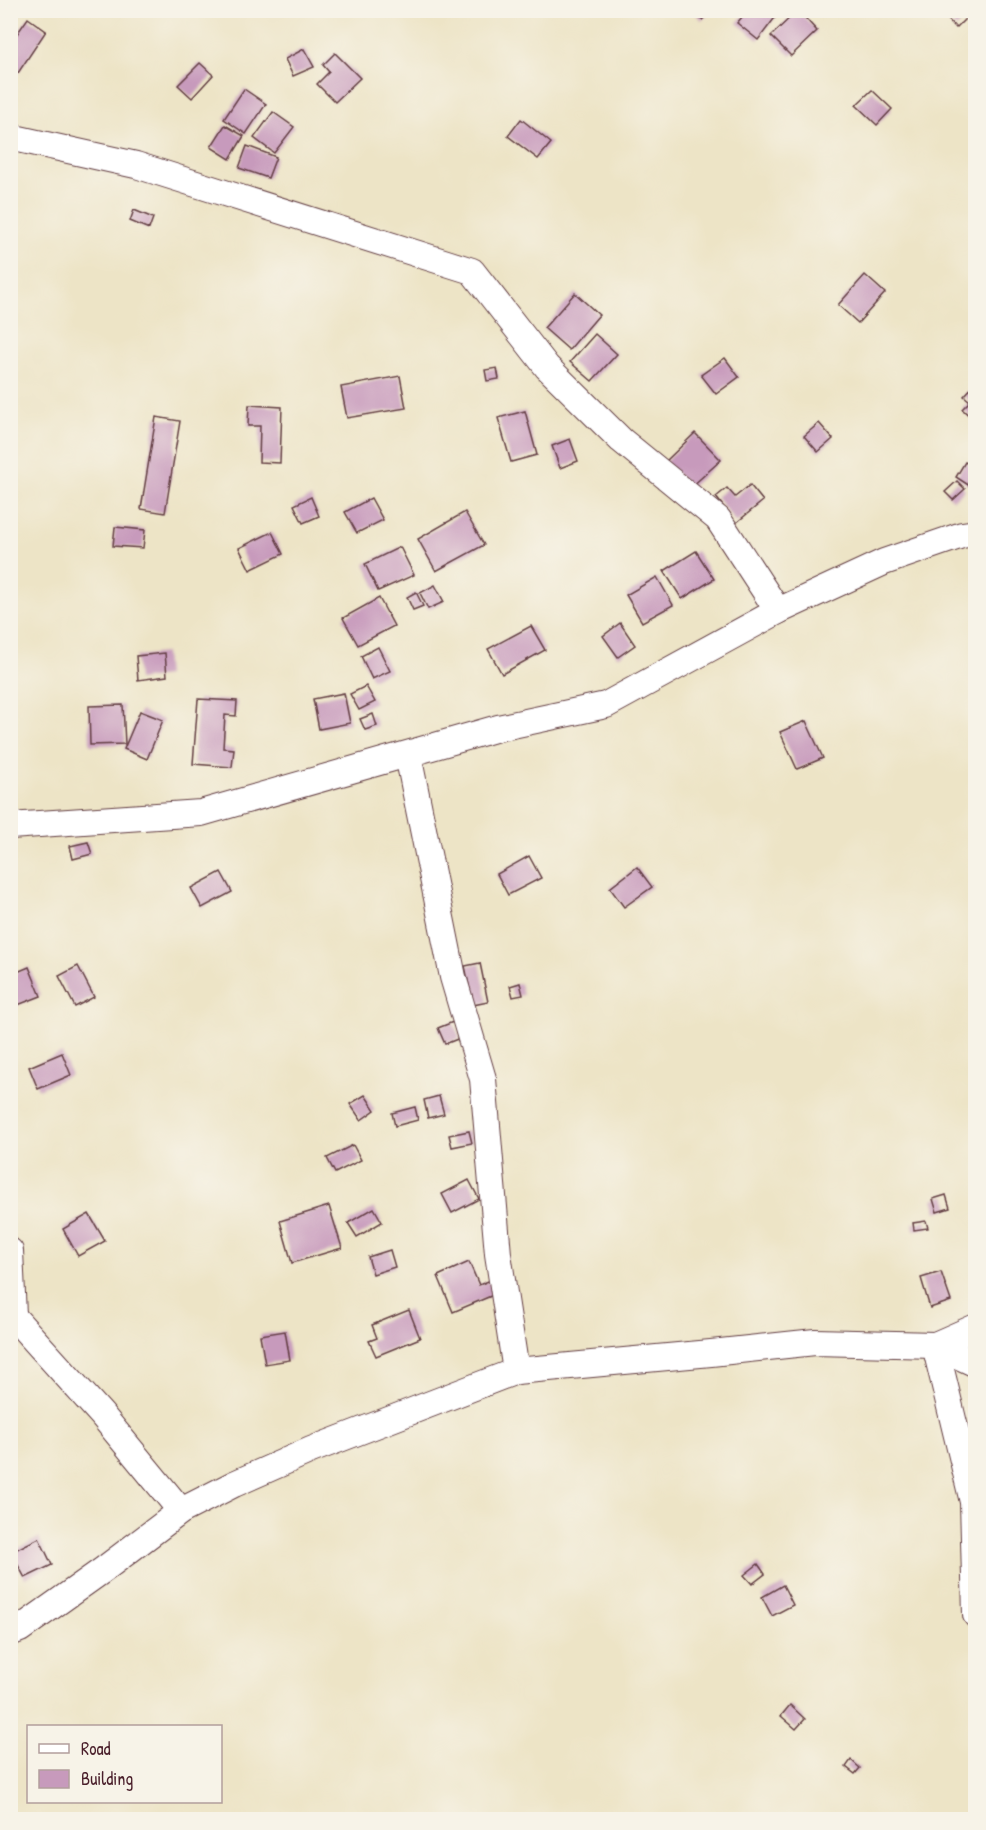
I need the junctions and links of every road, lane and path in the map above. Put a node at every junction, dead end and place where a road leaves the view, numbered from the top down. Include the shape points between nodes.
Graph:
1 (10, 137) edge
2 (971, 531) edge
3 (778, 611) junction
4 (408, 755) junction
5 (10, 826) edge
6 (10, 1251) edge
7 (12, 1314) edge
8 (975, 1327) edge
9 (935, 1345) junction
10 (975, 1364) edge
11 (516, 1371) junction
12 (181, 1511) junction
13 (975, 1615) edge
14 (10, 1633) edge

1 - 3 street via 136,165 472,271 547,367 621,440 718,519
2 - 3 street via 884,562
3 - 4 street via 606,705 498,728
4 - 5 street via 201,813
4 - 11 street via 453,977 483,1079 498,1254
6 - 7 street
7 - 12 street
8 - 9 street
9 - 10 street
9 - 11 street via 815,1342
9 - 13 street via 973,1502
11 - 12 street via 311,1450
12 - 14 street via 104,1570

